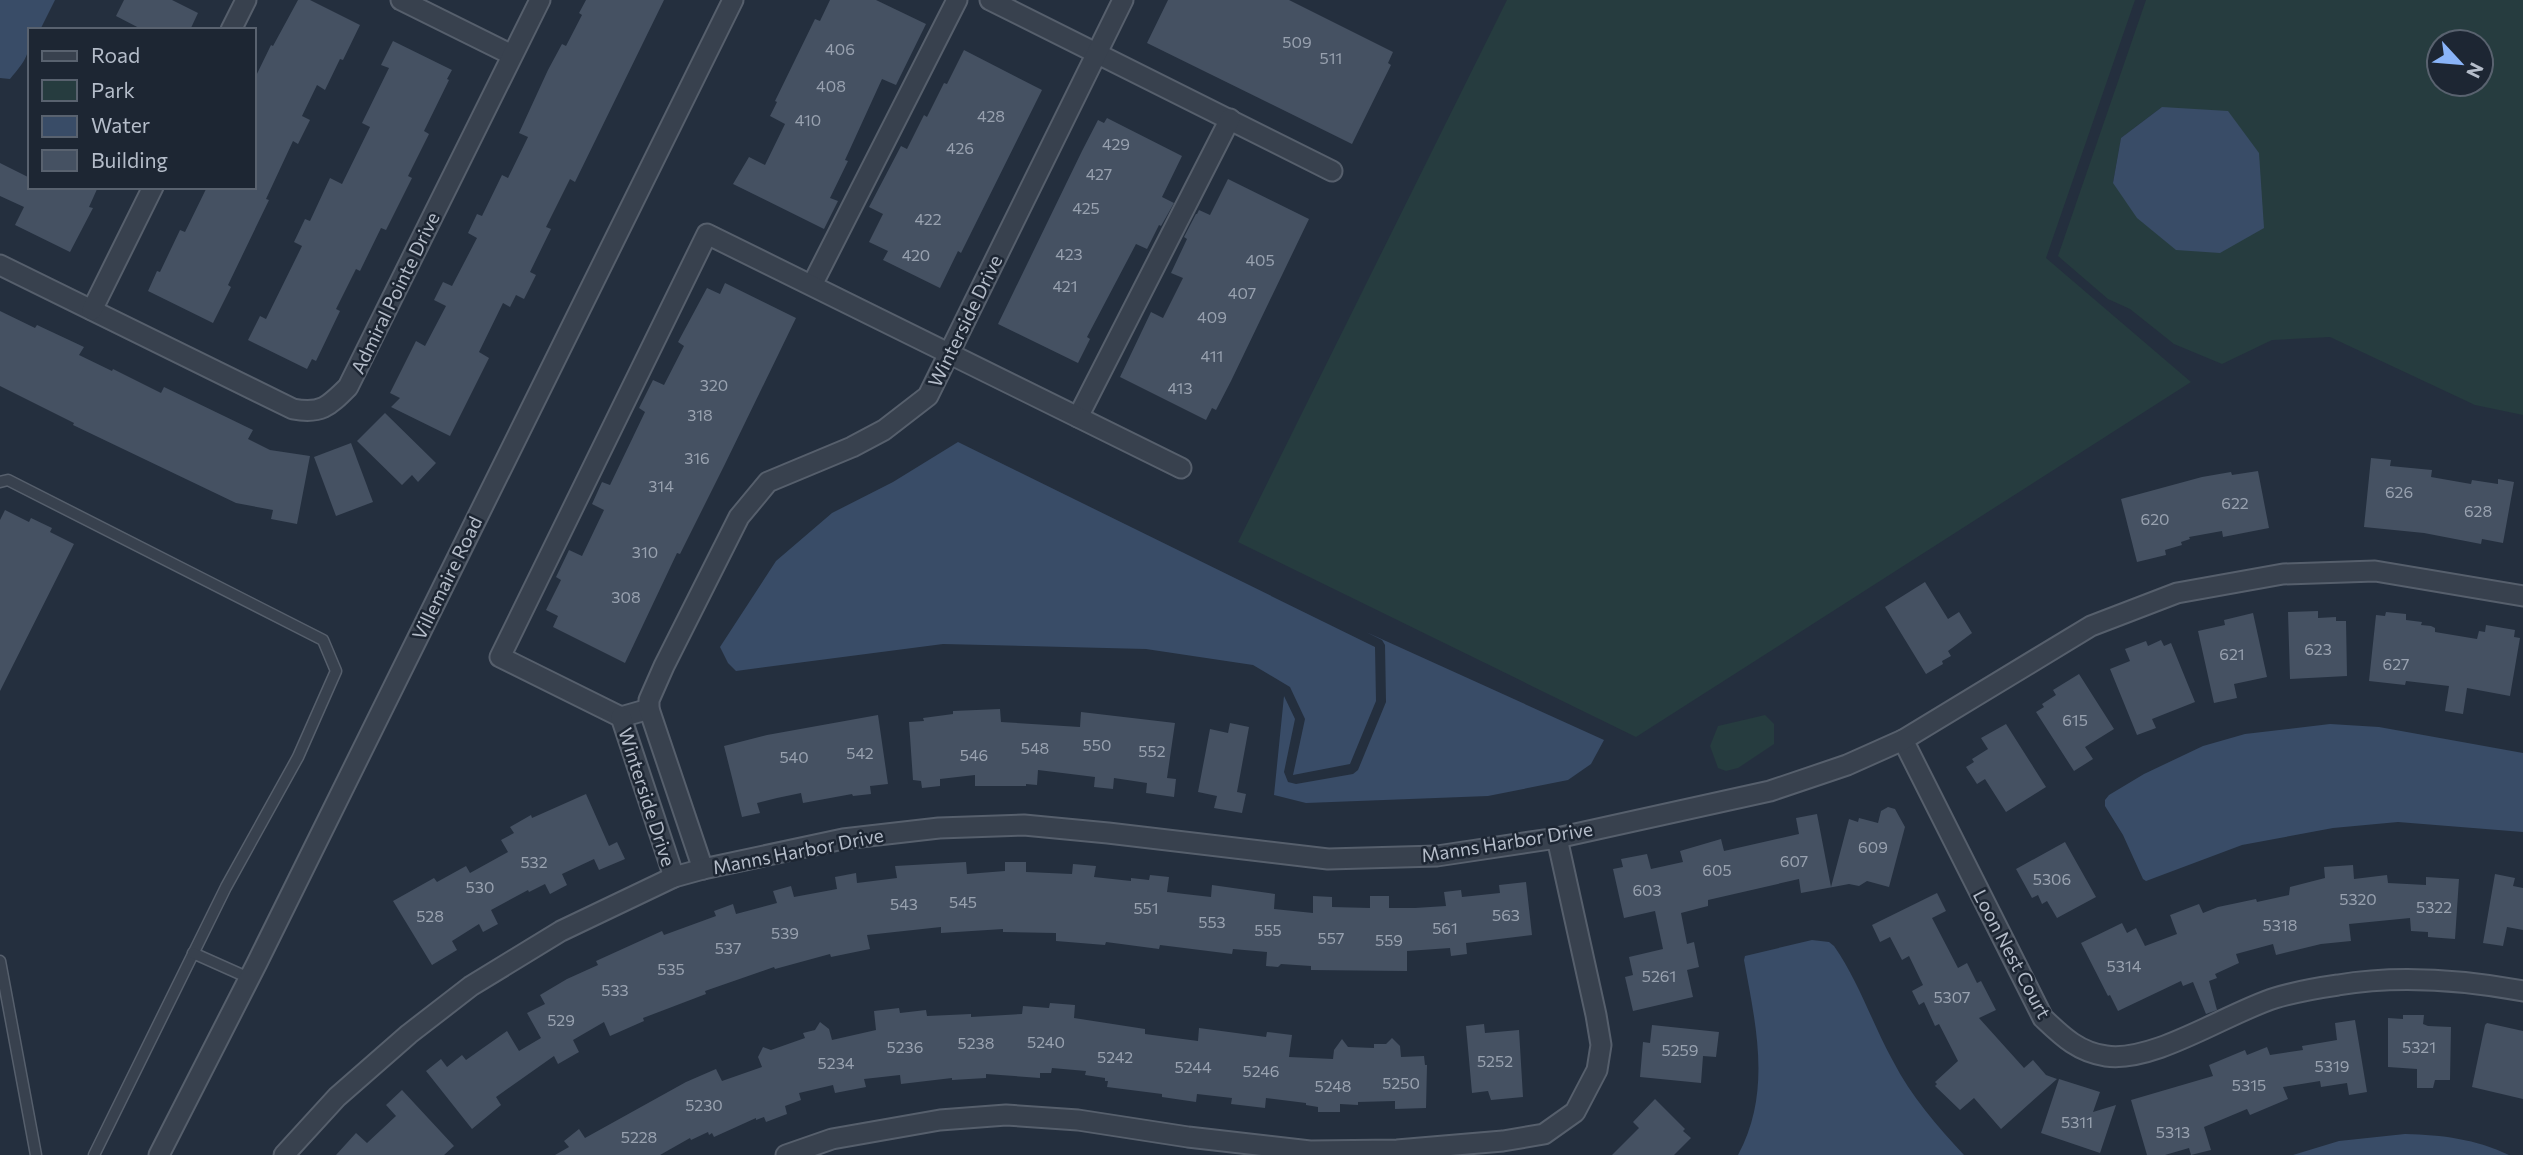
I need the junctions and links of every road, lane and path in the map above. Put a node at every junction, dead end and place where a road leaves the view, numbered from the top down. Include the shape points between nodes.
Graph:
1 (246, 0) edge
2 (401, 0) edge
3 (540, 0) edge
4 (733, 0) edge
5 (957, 0) edge
6 (990, 0) edge
7 (1123, 0) edge
8 (232, 28) edge
9 (1097, 53) junction
10 (512, 55) junction
11 (1230, 119) junction
12 (1332, 170) dead end
13 (152, 189) edge
14 (0, 265) edge
15 (812, 285) junction
16 (92, 310) junction
17 (948, 353) junction
18 (1078, 417) junction
19 (1181, 468) dead end
20 (0, 482) edge
21 (2523, 596) edge
22 (649, 709) junction
23 (621, 717) junction
24 (1903, 740) junction
25 (1557, 838) junction
26 (703, 869) junction
27 (674, 877) junction
28 (193, 953) junction
29 (0, 961) edge
30 (249, 978) junction
31 (2523, 991) edge
32 (36, 1155) edge
33 (94, 1155) edge
34 (159, 1155) edge
35 (284, 1155) edge
36 (786, 1155) edge

1 - 8 street
2 - 10 street
3 - 10 street, Admiral Pointe Drive
4 - 30 street, Villemaire Road
5 - 15 street
6 - 9 street
7 - 9 street, Winterside Drive
9 - 11 street
9 - 17 street, Winterside Drive
10 - 16 street, Admiral Pointe Drive via 348,387 331,404 310,412 293,409
11 - 12 street
11 - 18 street
13 - 16 street
14 - 16 street, Admiral Pointe Drive
15 - 17 street
15 - 23 street via 707,234 500,657
17 - 18 street
17 - 22 street, Winterside Drive via 928,396 884,429 768,482 739,517 664,666
18 - 19 street
20 - 28 lane via 8,480 323,639 336,671 298,757
21 - 24 street, Manns Harbor Drive via 2375,571 2283,574 2176,593 2091,626
22 - 23 street
22 - 26 street, Winterside Drive
23 - 27 street, Winterside Drive
24 - 25 street, Manns Harbor Drive via 1770,791
24 - 31 street, Loon Nest Court via 2043,1018 2069,1043 2106,1056 2147,1054 2275,998 2339,984 2407,980 2482,983
25 - 26 street, Manns Harbor Drive via 1437,856 1328,859 1024,825 939,828 843,839
25 - 36 street via 1601,1045 1597,1070 1575,1112 1544,1134 1396,1150 1310,1151 1078,1120 1006,1115 940,1120 832,1139
26 - 27 street, Manns Harbor Drive
27 - 35 street, Manns Harbor Drive via 561,931 471,986 337,1097
28 - 30 lane
28 - 33 lane
29 - 32 lane
30 - 34 street, Villemaire Road

